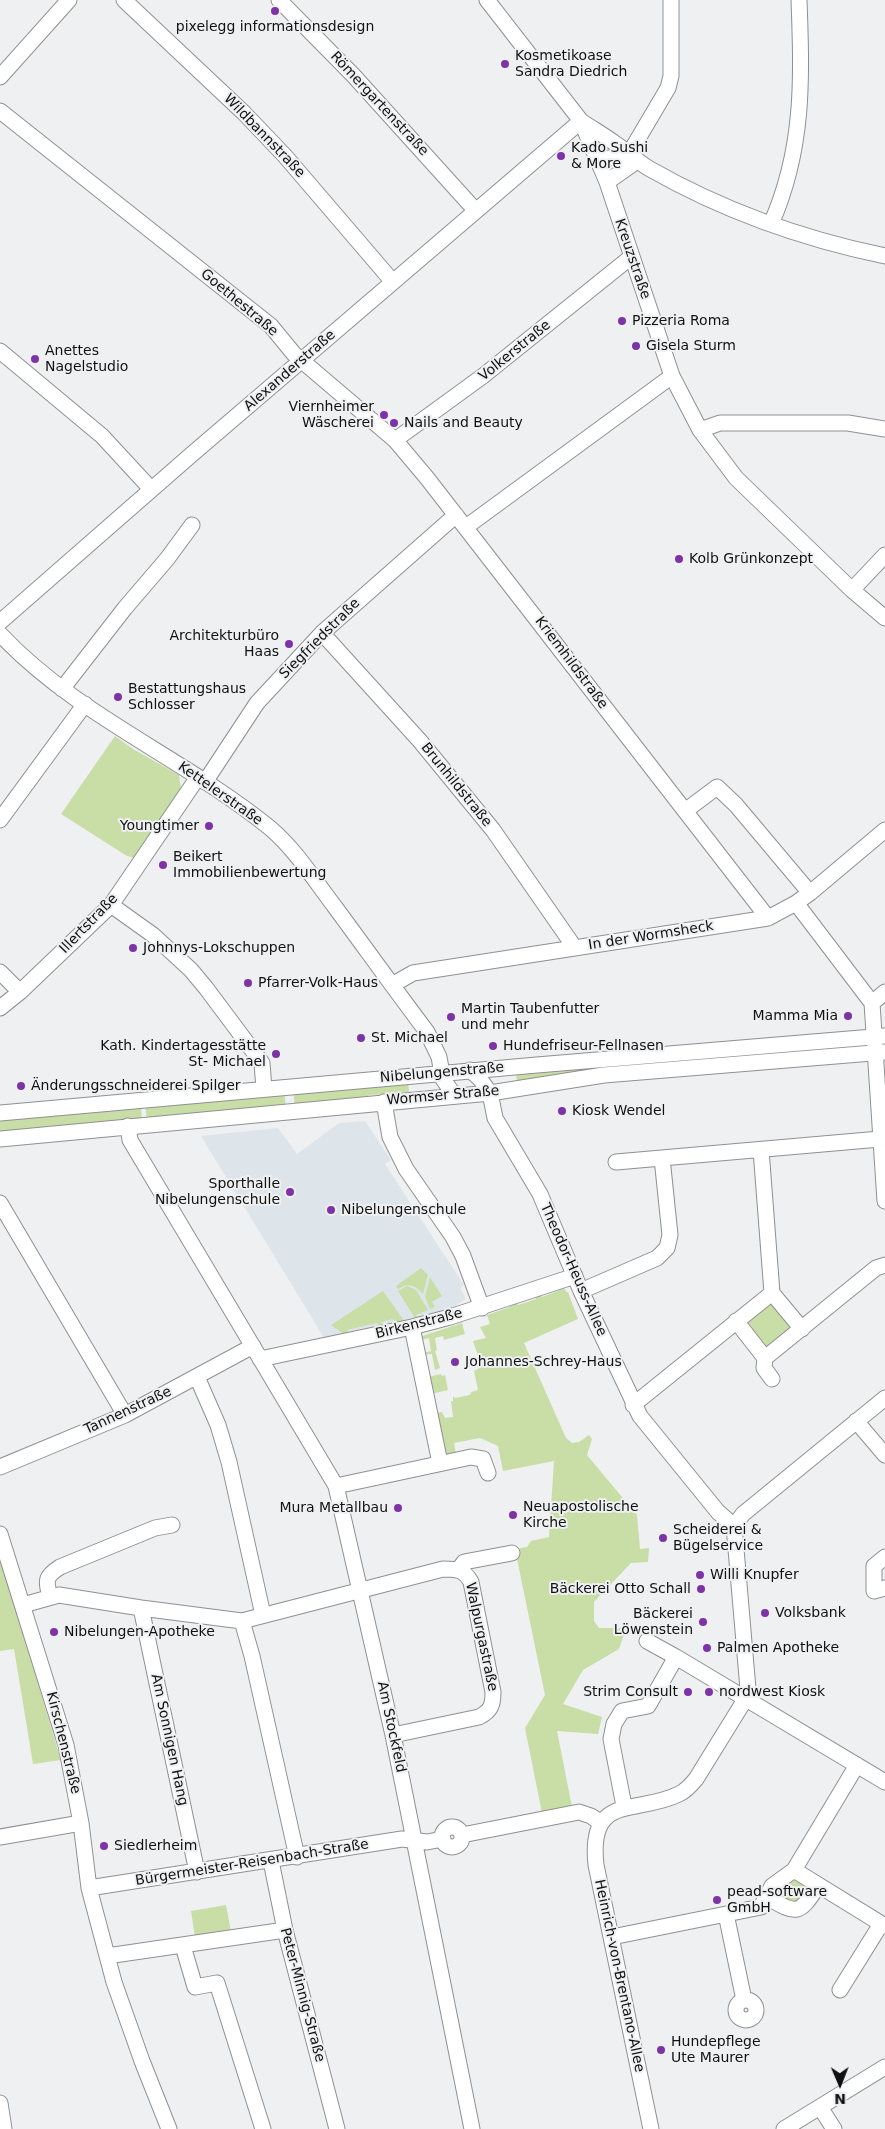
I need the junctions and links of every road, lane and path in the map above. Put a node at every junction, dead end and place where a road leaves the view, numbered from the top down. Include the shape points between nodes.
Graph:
1 (69, 0) edge
2 (124, 0) edge
3 (279, 0) edge
4 (487, 0) edge
5 (671, 0) edge
6 (799, 0) edge
7 (0, 77) edge
8 (0, 111) edge
9 (581, 121) junction
10 (633, 157) junction
11 (599, 162) junction
12 (607, 182) junction
13 (476, 211) junction
14 (771, 224) junction
15 (885, 256) edge
16 (631, 257) junction
17 (393, 282) junction
18 (0, 351) edge
19 (302, 360) junction
20 (672, 376) junction
21 (885, 429) edge
22 (700, 430) junction
23 (394, 440) junction
24 (152, 489) junction
25 (461, 521) junction
26 (192, 525) dead end
27 (885, 555) edge
28 (852, 590) junction
29 (885, 618) edge
30 (0, 622) edge
31 (322, 633) junction
32 (0, 634) edge
33 (62, 689) junction
34 (85, 704) junction
35 (201, 779) junction
36 (685, 811) junction
37 (0, 820) edge
38 (885, 830) edge
39 (810, 893) junction
40 (796, 903) junction
41 (111, 905) junction
42 (768, 918) junction
43 (575, 948) junction
44 (0, 972) edge
45 (392, 985) junction
46 (20, 992) junction
47 (885, 992) edge
48 (872, 1003) junction
49 (0, 1008) edge
50 (880, 1036) edge
51 (880, 1052) edge
52 (504, 1068) junction
53 (470, 1070) junction
54 (441, 1073) junction
55 (264, 1089) junction
56 (490, 1093) junction
57 (454, 1095) junction
58 (430, 1097) junction
59 (384, 1102) junction
60 (0, 1113) edge
61 (128, 1126) junction
62 (880, 1138) junction
63 (0, 1139) edge
64 (760, 1150) junction
65 (662, 1158) junction
66 (616, 1162) dead end
67 (885, 1201) edge
68 (0, 1203) edge
69 (885, 1264) edge
70 (574, 1276) junction
71 (581, 1291) junction
72 (772, 1293) junction
73 (482, 1308) junction
74 (736, 1321) junction
75 (412, 1328) junction
76 (802, 1329) junction
77 (256, 1353) junction
78 (765, 1358) junction
79 (197, 1377) junction
80 (772, 1379) dead end
81 (885, 1398) edge
82 (633, 1405) junction
83 (125, 1415) junction
84 (856, 1421) junction
85 (885, 1455) edge
86 (440, 1463) junction
87 (0, 1467) edge
88 (488, 1474) dead end
89 (336, 1486) junction
90 (172, 1525) dead end
91 (734, 1526) junction
92 (0, 1534) edge
93 (512, 1553) dead end
94 (885, 1557) edge
95 (459, 1569) junction
96 (885, 1588) edge
97 (360, 1591) junction
98 (50, 1596) junction
99 (23, 1605) junction
100 (141, 1608) junction
101 (263, 1615) junction
102 (242, 1621) junction
103 (647, 1641) dead end
104 (676, 1657) junction
105 (746, 1698) junction
106 (393, 1735) junction
107 (857, 1765) junction
108 (885, 1782) edge
109 (624, 1806) junction
110 (81, 1823) junction
111 (602, 1823) junction
112 (0, 1837) edge
113 (414, 1840) junction
114 (297, 1857) junction
115 (271, 1860) junction
116 (794, 1870) junction
117 (197, 1872) junction
118 (818, 1886) junction
119 (89, 1888) junction
120 (767, 1897) junction
121 (726, 1914) junction
122 (883, 1925) edge
123 (285, 1930) junction
124 (612, 1937) junction
125 (183, 1946) junction
126 (107, 1956) junction
127 (840, 1990) dead end
128 (744, 2000) dead end
129 (885, 2067) edge
130 (0, 2103) edge
131 (820, 2107) junction
132 (4, 2129) edge
133 (169, 2129) edge
134 (263, 2129) edge
135 (337, 2129) edge
136 (472, 2129) edge
137 (651, 2129) edge
138 (784, 2129) edge
139 (834, 2129) edge

1 - 7 street
2 - 17 street, Wildbannstraße via 244,113
3 - 13 street, Römergartenstraße via 353,75
4 - 9 street, Kreuzstraße
5 - 10 street via 671,76
6 - 14 street via 801,101 796,142 784,195
8 - 19 street, Goethestraße via 271,326
9 - 10 street
9 - 11 street, Kreuzstraße
9 - 13 street, Alexanderstraße
10 - 11 street via 609,158
10 - 12 street via 625,172
10 - 14 street via 648,168 714,201
11 - 12 street, Kreuzstraße
12 - 16 street, Kreuzstraße
13 - 17 street, Alexanderstraße
14 - 15 street via 846,248
16 - 20 street, Kreuzstraße
16 - 23 street, Volkerstraße via 483,376
17 - 19 street, Alexanderstraße
18 - 24 street via 102,436
19 - 23 street, Goethestraße
19 - 24 street, Alexanderstraße
20 - 22 street, Kreuzstraße
20 - 25 street, Siegfriedstraße
21 - 22 street via 848,423 720,423
22 - 28 street, Kreuzstraße via 736,478
23 - 25 street, Goethestraße
24 - 30 street, Alexanderstraße
25 - 31 street, Siegfriedstraße
25 - 36 street, Kriemhildstraße
26 - 33 street
27 - 28 street
28 - 29 street, Kreuzstraße
31 - 35 street, Siegfriedstraße via 258,703
31 - 43 street, Brunhildstraße via 420,741 493,830
32 - 33 street, Kettelerstraße via 23,658
33 - 34 street, Kettelerstraße
34 - 35 street, Kettelerstraße
34 - 37 street
35 - 41 street, Illertstraße
35 - 45 street, Kettelerstraße via 272,830 303,863
36 - 39 street via 717,787
36 - 42 street, Kriemhildstraße
38 - 39 street, In der Wormsheck
39 - 40 street, In der Wormsheck
40 - 42 street, In der Wormsheck
40 - 48 street
41 - 46 street, Illertstraße
41 - 55 street via 153,935 206,988 262,1063
42 - 43 street, In der Wormsheck
43 - 45 street, In der Wormsheck via 413,973
44 - 46 street
45 - 54 street, Kettelerstraße via 427,1032 439,1057
46 - 49 street, Illertstraße
47 - 48 street
48 - 50 street
50 - 51 street
50 - 52 street, Nibelungenstraße
51 - 56 street, Wormser Straße via 604,1074
51 - 62 street
52 - 53 street, Nibelungenstraße
52 - 56 street
53 - 54 street, Nibelungenstraße
53 - 56 street
54 - 55 street, Nibelungenstraße
54 - 57 street, Kettelerstraße
54 - 58 street
55 - 60 street, Nibelungenstraße
56 - 57 street, Wormser Straße
56 - 70 street, Theodor-Heuss-Allee via 495,1118 540,1194
57 - 58 street, Wormser Straße
58 - 59 street, Wormser Straße
59 - 61 street, Wormser Straße
59 - 73 street via 390,1137 406,1169 453,1237
61 - 63 street, Wormser Straße
61 - 77 street, Am Stockfeld via 130,1140
62 - 64 street
62 - 67 street
64 - 65 street
64 - 72 street
65 - 66 street
65 - 71 street via 670,1235 667,1248 658,1258
68 - 83 street
69 - 76 street
70 - 71 street, Theodor-Heuss-Allee
70 - 73 street, Birkenstraße
71 - 82 street, Theodor-Heuss-Allee
72 - 74 street
72 - 76 street
73 - 75 street, Birkenstraße
74 - 78 street
74 - 82 street
75 - 77 street, Birkenstraße
75 - 86 street
76 - 78 street
77 - 79 street, Tannenstraße
77 - 89 street, Am Stockfeld
78 - 80 street via 764,1368
79 - 83 street, Tannenstraße
79 - 101 street via 218,1425
81 - 84 street
82 - 91 street, Theodor-Heuss-Allee via 718,1512
83 - 87 street, Tannenstraße
84 - 85 street
84 - 91 street via 743,1514
86 - 88 street via 471,1456 485,1462
86 - 89 street
89 - 97 street, Am Stockfeld
90 - 98 street via 155,1528 60,1567 48,1578
91 - 105 street via 748,1690
92 - 99 street, Kirschenstraße
93 - 95 street via 464,1562
94 - 96 street via 874,1566 874,1591
95 - 97 street, Walpurgastraße via 443,1569
95 - 106 street, Walpurgastraße via 471,1582 493,1702 487,1713 479,1717
97 - 101 street, Walpurgastraße
97 - 106 street, Am Stockfeld
98 - 99 street
98 - 100 street
99 - 110 street, Kirschenstraße via 66,1745
100 - 102 street
100 - 117 street, Am Sonnigen Hang
101 - 102 street, Walpurgastraße
102 - 114 street
103 - 104 street
104 - 105 street
104 - 109 street via 648,1706 622,1711 614,1724 611,1739
105 - 107 street
105 - 109 street via 688,1788 667,1799
106 - 113 street, Am Stockfeld
107 - 108 street
107 - 116 street
109 - 111 street
110 - 112 street
110 - 119 street, Kirschenstraße
111 - 113 street via 579,1812 462,1835 459,1829 447,1828 442,1839
111 - 124 street, Heinrich-von-Brentano-Allee via 594,1843
113 - 114 street, Bürgermeister-Reisenbach-Straße via 402,1839
113 - 136 street, Am Stockfeld
114 - 115 street, Bürgermeister-Reisenbach-Straße
115 - 117 street, Bürgermeister-Reisenbach-Straße
115 - 123 street, Peter-Minnig-Straße
116 - 118 street
116 - 120 street via 772,1886
117 - 119 street, Bürgermeister-Reisenbach-Straße
118 - 120 street via 804,1906 795,1910
118 - 122 street
119 - 126 street, Kirschenstraße
120 - 121 street via 762,1907
121 - 124 street
121 - 128 street
122 - 127 street
123 - 125 street
123 - 135 street, Peter-Minnig-Straße
124 - 137 street, Heinrich-von-Brentano-Allee
125 - 126 street
125 - 134 street via 195,1987 218,1983
126 - 133 street, Kirschenstraße via 123,2011
129 - 131 street
130 - 132 street
131 - 138 street
131 - 139 street

